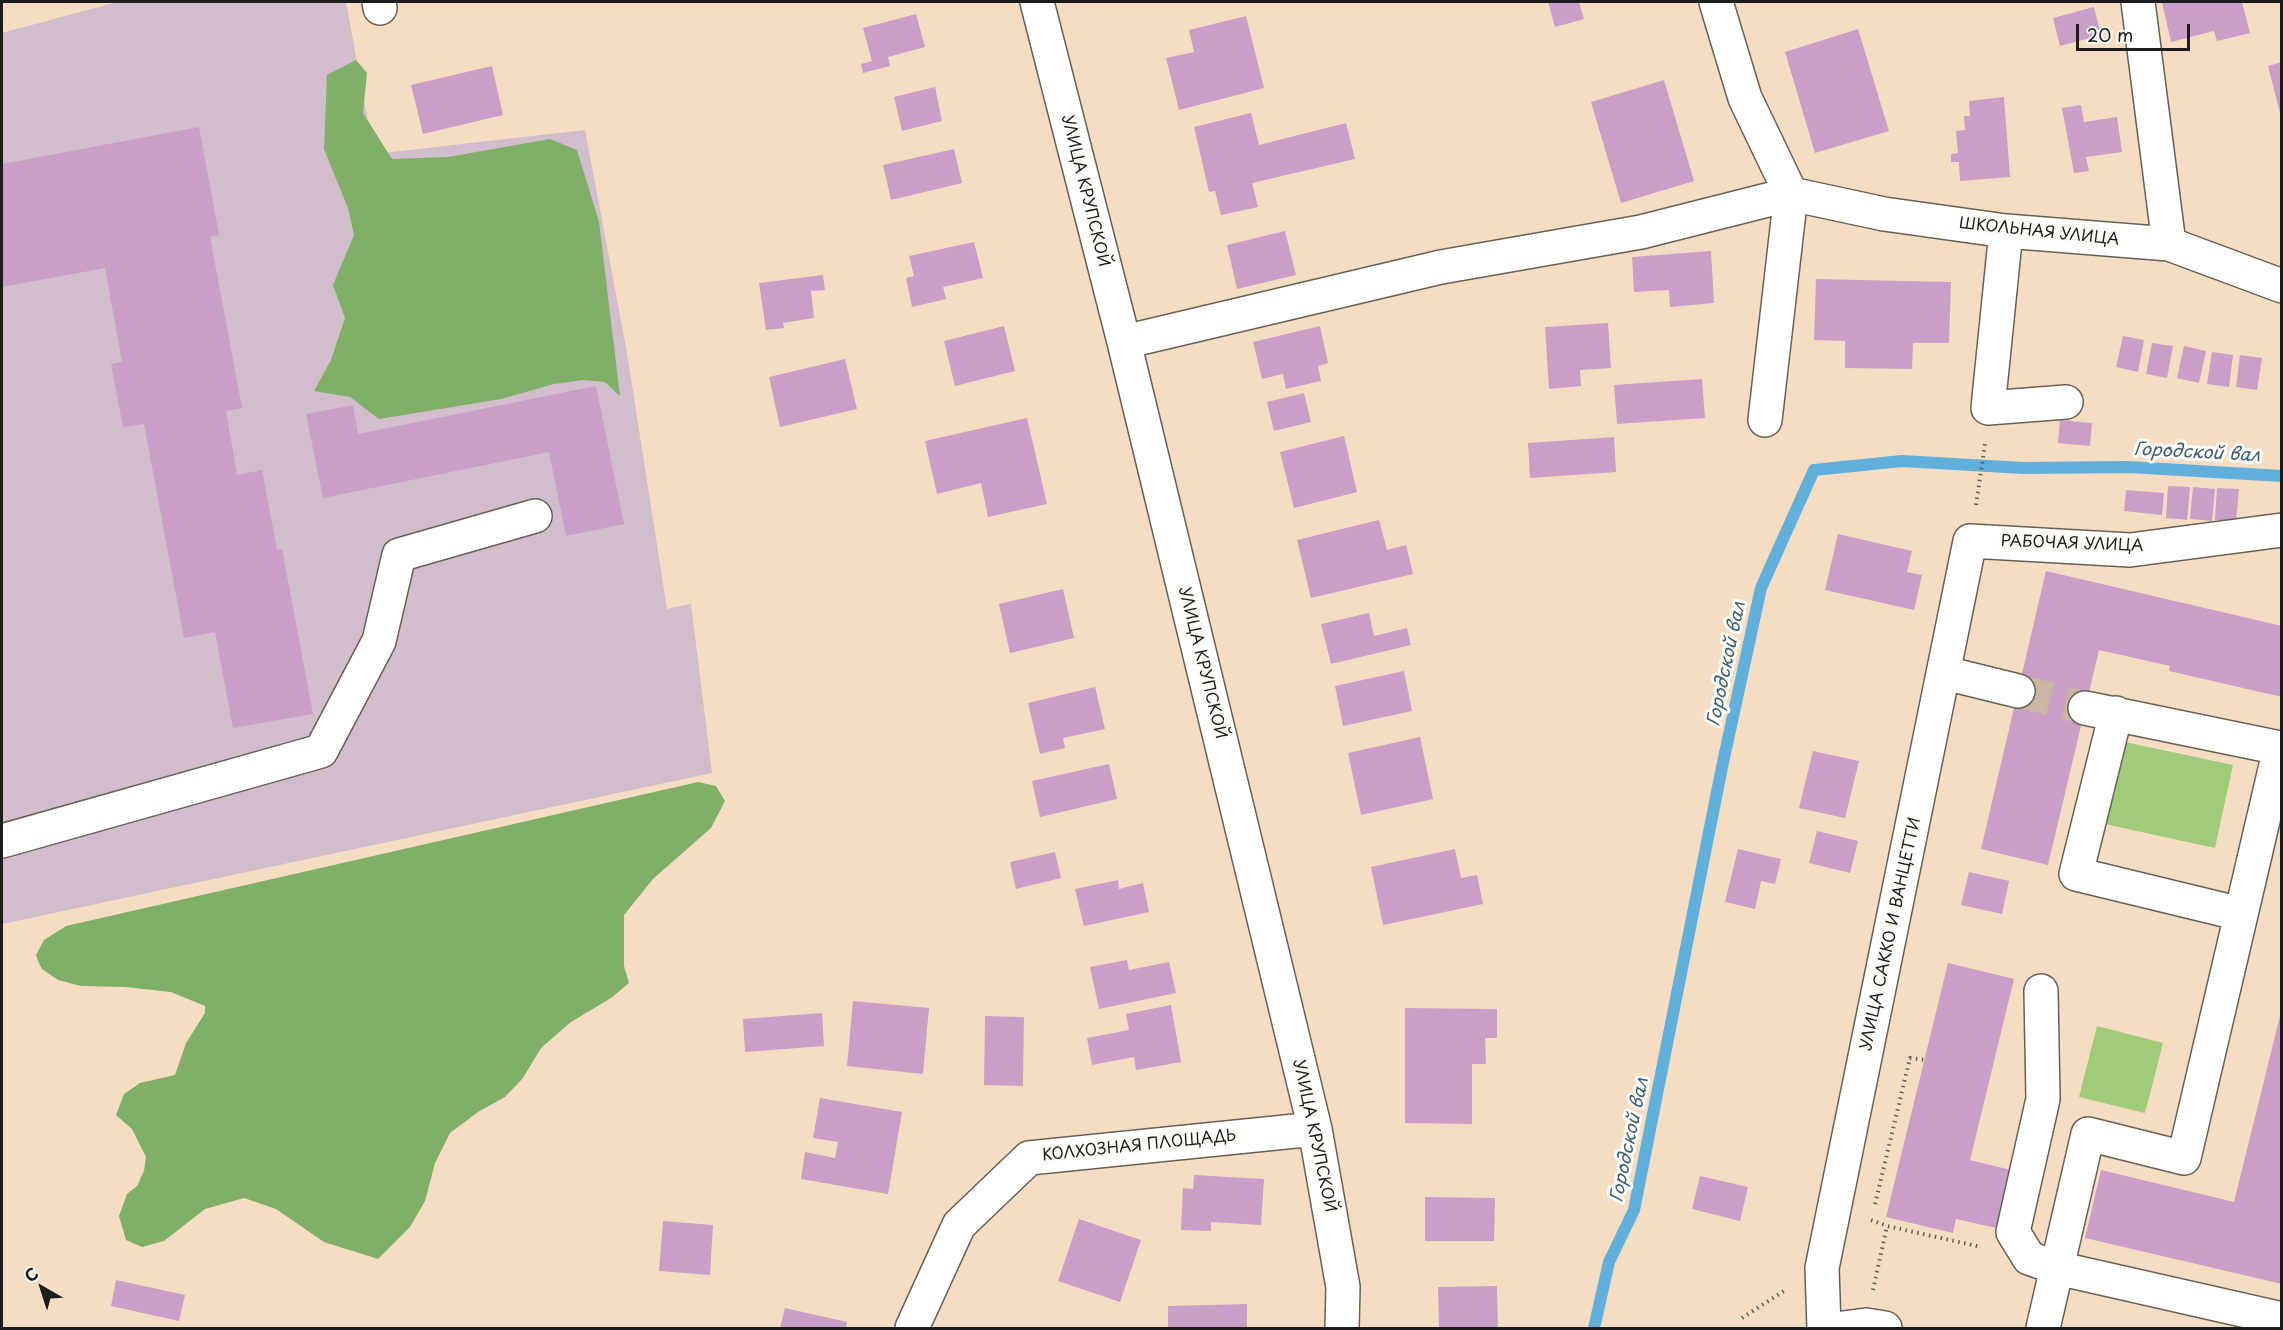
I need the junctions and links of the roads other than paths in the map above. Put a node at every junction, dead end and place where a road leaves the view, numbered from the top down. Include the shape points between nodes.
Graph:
1 (1037, 2) edge
2 (1716, 2) edge
3 (2138, 2) edge
4 (1791, 194) junction
5 (2006, 231) junction
6 (2169, 244) junction
7 (2282, 286) edge
8 (1124, 342) junction
9 (2066, 402) dead end
10 (1765, 420) dead end
11 (535, 516) dead end
12 (2282, 530) edge
13 (1970, 541) joint
14 (1945, 673) junction
15 (2018, 692) tunnel mouth
16 (2, 841) edge
17 (2241, 914) junction
18 (2041, 991) dead end
19 (1315, 1129) junction
20 (2043, 1263) junction
21 (2282, 1319) edge
22 (912, 1329) edge
23 (1342, 1329) edge
24 (1824, 1329) edge
25 (2043, 1329) edge

1 - 8 street, УЛИЦА КРУПСКОЙ
2 - 4 street via 1745,99
3 - 6 street
4 - 5 street, ШКОЛЬНАЯ УЛИЦА via 1884,214
4 - 8 street via 1641,232 1441,267
4 - 10 street
5 - 6 street, ШКОЛЬНАЯ УЛИЦА
5 - 9 street via 1988,408
6 - 7 street, ШКОЛЬНАЯ УЛИЦА
8 - 19 street, УЛИЦА КРУПСКОЙ
11 - 16 street via 399,555 379,641 321,751
12 - 13 street, РАБОЧАЯ УЛИЦА via 2130,550
13 - 14 street, УЛИЦА САККО И ВАНЦЕТТИ
14 - 15 street
14 - 24 street, УЛИЦА САККО И ВАНЦЕТТИ via 1822,1268
17 - 17 street via 2280,748 2100,711 2076,874
17 - 20 street via 2184,1158 2088,1134
18 - 20 street via 2043,1099 2013,1232
19 - 22 street, КОЛХОЗНАЯ ПЛОЩАДЬ via 1029,1158 959,1225
19 - 23 street, УЛИЦА КРУПСКОЙ via 1343,1287
20 - 21 street
20 - 25 street

